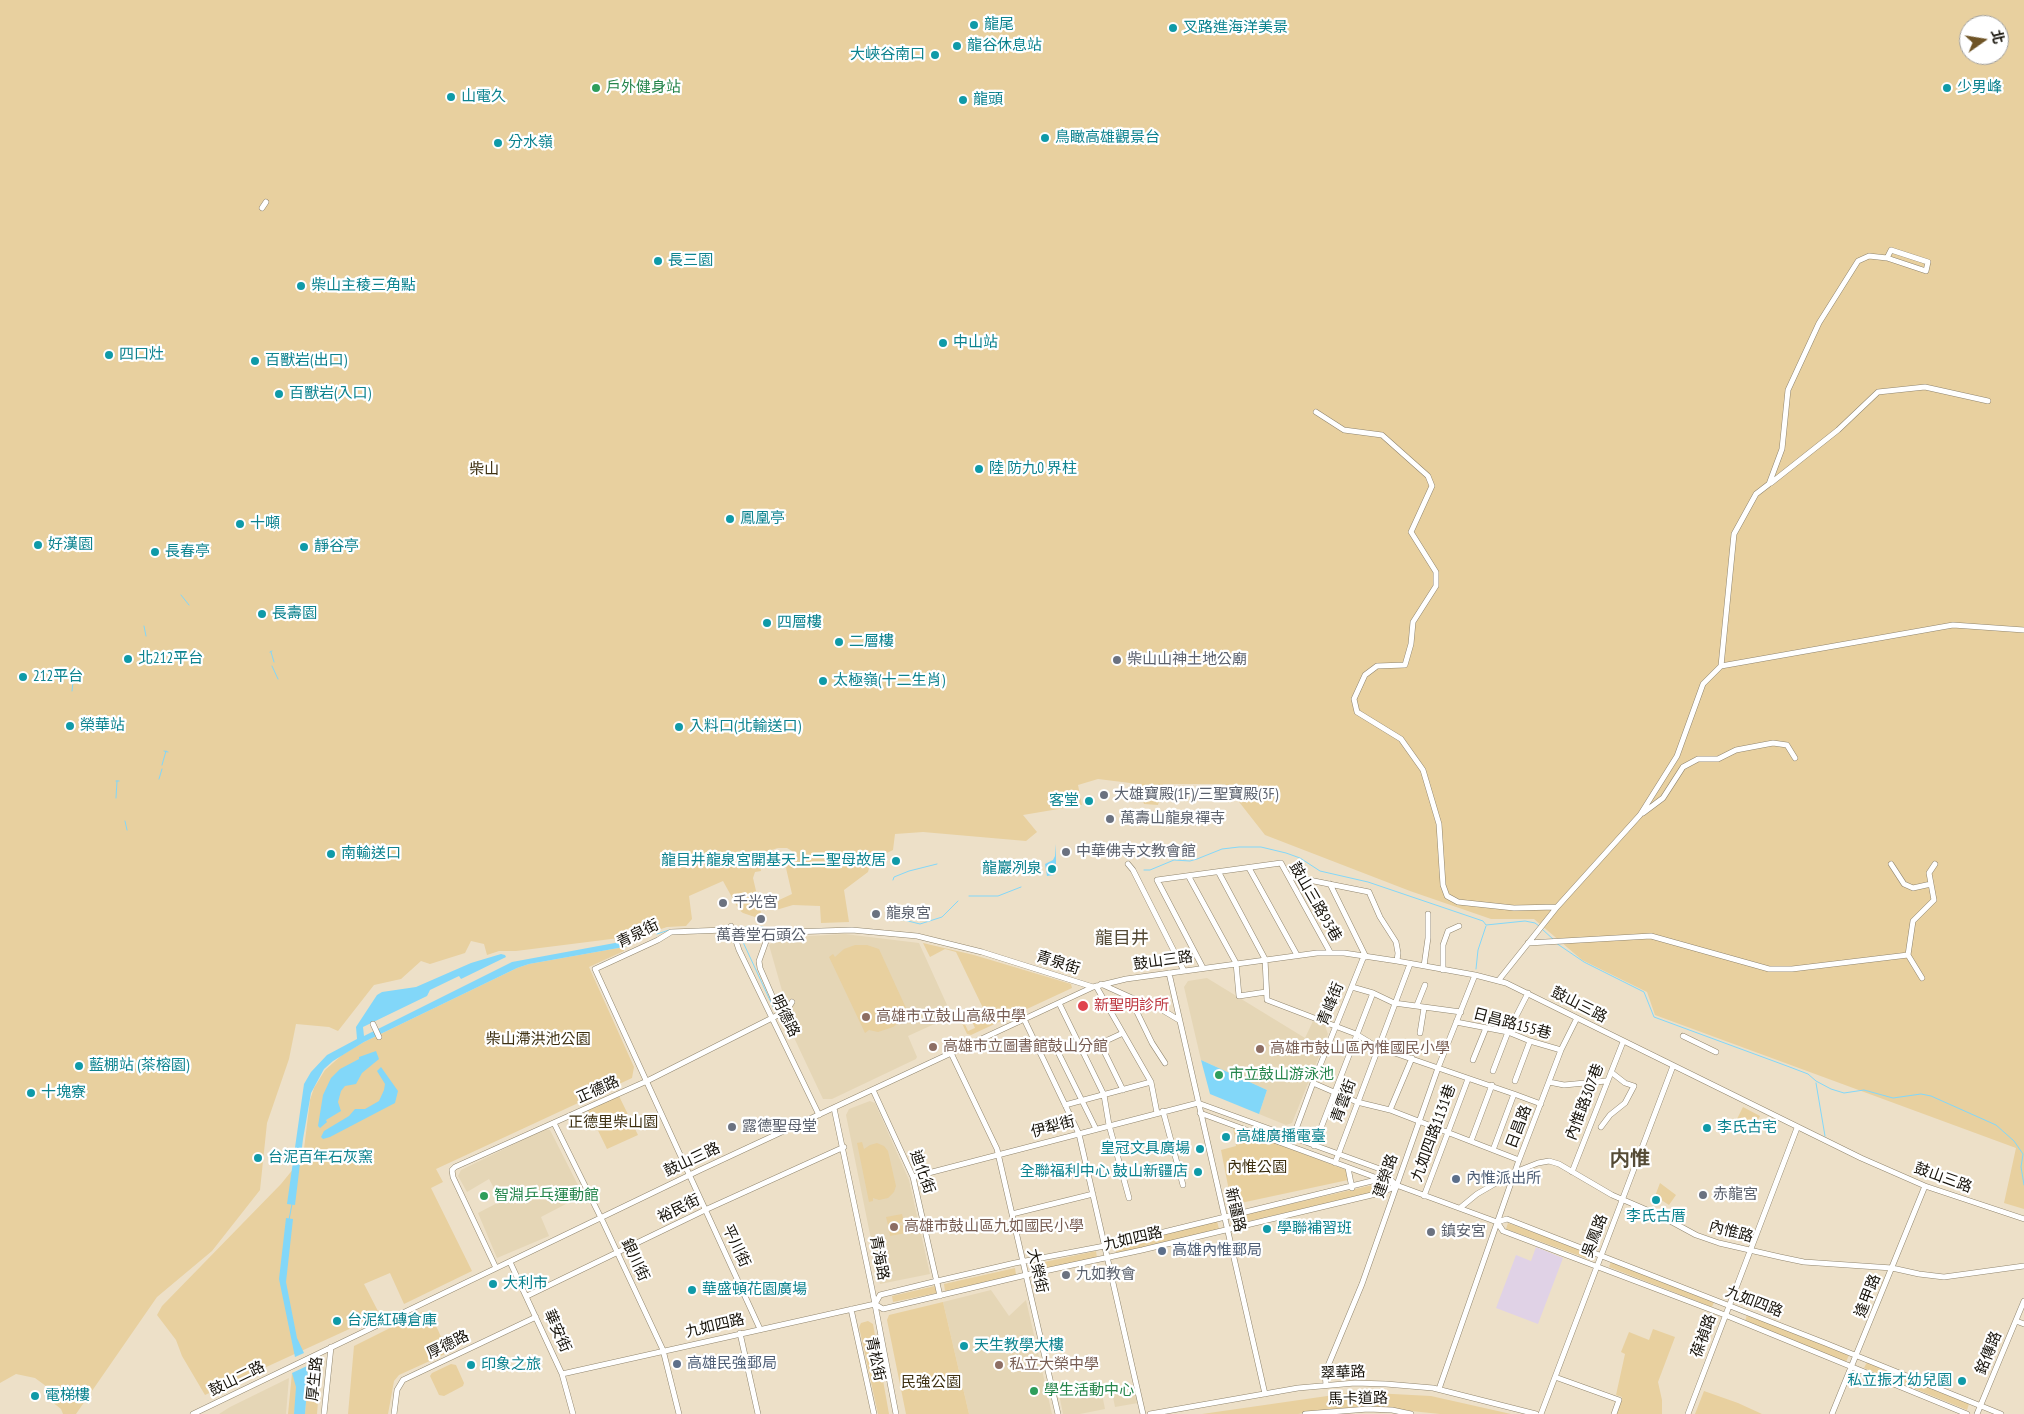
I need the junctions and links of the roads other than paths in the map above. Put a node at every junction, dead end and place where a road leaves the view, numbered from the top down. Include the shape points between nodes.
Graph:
1 (266, 202) dead end
2 (262, 208) dead end
3 (1887, 258) junction
4 (1988, 401) dead end
5 (1316, 412) dead end
6 (1769, 484) junction
7 (2024, 630) edge
8 (1721, 666) junction
9 (1795, 758) dead end
10 (1640, 815) junction
11 (1128, 864) dead end
12 (1891, 864) dead end
13 (1936, 864) dead end
14 (1249, 868) junction
15 (1219, 873) junction
16 (1189, 877) junction
17 (1289, 878) junction
18 (1330, 884) junction
19 (1931, 884) junction
20 (1557, 907) junction
21 (1428, 914) dead end
22 (1459, 926) dead end
23 (732, 928) junction
24 (769, 933) junction
25 (1528, 943) junction
26 (1330, 952) junction
27 (1297, 955) junction
28 (1908, 955) junction
29 (1365, 956) junction
30 (1266, 959) junction
31 (1397, 961) junction
32 (1236, 963) junction
33 (1410, 964) junction
34 (1424, 966) junction
35 (1203, 968) junction
36 (1443, 970) junction
37 (1184, 971) junction
38 (1169, 974) junction
39 (1475, 976) junction
40 (1922, 978) dead end
41 (1498, 981) junction
42 (1425, 985) dead end
43 (1097, 986) junction
44 (1352, 987) junction
45 (1266, 992) junction
46 (1373, 993) junction
47 (1528, 993) junction
48 (1132, 998) junction
49 (792, 1002) dead end
50 (1059, 1003) junction
51 (1394, 1003) junction
52 (1417, 1005) junction
53 (1424, 1008) junction
54 (1461, 1012) junction
55 (780, 1014) junction
56 (772, 1018) junction
57 (1577, 1018) junction
58 (1024, 1019) junction
59 (1180, 1020) junction
60 (1456, 1022) junction
61 (374, 1024) dead end
62 (1335, 1026) junction
63 (1486, 1028) junction
64 (1508, 1032) junction
65 (1123, 1033) junction
66 (1420, 1033) dead end
67 (1356, 1034) junction
68 (1683, 1036) dead end
69 (379, 1037) dead end
70 (1530, 1041) junction
71 (1623, 1042) junction
72 (1100, 1043) junction
73 (1055, 1046) dead end
74 (1377, 1047) junction
75 (1561, 1050) junction
76 (1082, 1052) junction
77 (1716, 1052) dead end
78 (951, 1053) junction
79 (1412, 1058) junction
80 (1473, 1060) dead end
81 (1165, 1063) dead end
82 (1673, 1066) junction
83 (1438, 1068) junction
84 (1493, 1071) dead end
85 (1611, 1072) junction
86 (1468, 1079) junction
87 (647, 1081) junction
88 (1515, 1081) dead end
89 (1606, 1081) junction
90 (1151, 1082) junction
91 (1549, 1082) junction
92 (1313, 1083) junction
93 (1492, 1085) junction
94 (873, 1090) junction
95 (1123, 1090) junction
96 (1334, 1093) junction
97 (1514, 1094) junction
98 (1104, 1095) junction
99 (1082, 1100) junction
100 (1357, 1102) junction
101 (1198, 1103) junction
102 (1541, 1104) junction
103 (1065, 1105) junction
104 (834, 1108) junction
105 (1390, 1110) junction
106 (1160, 1112) junction
107 (1200, 1112) junction
108 (819, 1115) junction
109 (1420, 1122) junction
110 (554, 1123) junction
111 (1110, 1126) junction
112 (1601, 1127) dead end
113 (1797, 1128) junction
114 (1096, 1129) junction
115 (1447, 1132) junction
116 (1079, 1134) junction
117 (1293, 1137) junction
118 (1471, 1141) junction
119 (1290, 1146) junction
120 (1314, 1146) junction
121 (844, 1147) junction
122 (1493, 1150) junction
123 (998, 1154) junction
124 (1338, 1154) junction
125 (1519, 1160) junction
126 (1335, 1163) junction
127 (1348, 1168) junction
128 (1515, 1172) junction
129 (1572, 1172) junction
130 (689, 1175) junction
131 (914, 1176) junction
132 (1380, 1180) junction
133 (1183, 1184) dead end
134 (1397, 1186) junction
135 (1925, 1186) junction
136 (1352, 1188) junction
137 (1094, 1194) junction
138 (1424, 1196) junction
139 (1129, 1198) dead end
140 (1622, 1199) junction
141 (1460, 1208) junction
142 (706, 1210) junction
143 (1012, 1214) junction
144 (601, 1218) junction
145 (1224, 1218) junction
146 (2024, 1219) edge
147 (1497, 1222) junction
148 (1227, 1229) junction
149 (1104, 1246) junction
150 (1750, 1250) junction
151 (617, 1252) junction
152 (1600, 1256) junction
153 (1107, 1258) junction
154 (1023, 1261) junction
155 (510, 1262) junction
156 (1597, 1266) junction
157 (2024, 1266) edge
158 (496, 1268) junction
159 (1892, 1268) junction
160 (1026, 1275) junction
161 (937, 1282) junction
162 (527, 1296) junction
163 (940, 1296) junction
164 (2024, 1301) edge
165 (875, 1304) junction
166 (1729, 1306) junction
167 (851, 1310) junction
168 (1725, 1316) junction
169 (536, 1317) junction
170 (2016, 1321) junction
171 (2024, 1324) edge
172 (760, 1329) junction
173 (740, 1333) junction
174 (331, 1347) junction
175 (663, 1350) junction
176 (1857, 1356) junction
177 (1851, 1367) junction
178 (562, 1374) junction
179 (1555, 1377) junction
180 (1326, 1385) junction
181 (1440, 1389) junction
182 (1265, 1394) junction
183 (1981, 1406) junction
184 (193, 1414) edge
185 (324, 1414) edge
186 (394, 1414) edge
187 (573, 1414) edge
188 (679, 1414) edge
189 (758, 1414) edge
190 (874, 1414) edge
191 (896, 1414) edge
192 (1058, 1414) edge
193 (1143, 1414) edge
194 (1150, 1414) edge
195 (1305, 1414) edge
196 (1410, 1414) edge
197 (1536, 1414) edge
198 (1541, 1414) edge
199 (1614, 1414) edge
200 (1688, 1414) edge
201 (1832, 1414) edge
202 (1967, 1414) edge
203 (1977, 1414) edge
204 (2001, 1414) edge

1 - 2 street
3 - 3 street via 1891,250 1928,262 1926,270
3 - 6 street via 1869,256 1858,261 1819,323 1788,390 1782,449
4 - 6 street via 1925,387 1878,392 1838,430
5 - 20 street via 1344,430 1382,435 1428,476 1432,486 1411,532 1436,572 1436,586 1412,622 1411,644 1405,664 1377,666 1364,675 1354,699 1357,712 1401,739 1423,770 1439,824 1443,885 1447,896 1458,902 1514,908
6 - 8 street via 1756,494 1734,534
7 - 8 street via 1953,625
8 - 10 street via 1703,684 1677,756
9 - 10 street via 1787,744 1773,743 1736,750 1718,759 1698,759 1683,767 1664,798
10 - 20 street
11 - 37 street
12 - 19 street via 1904,884 1913,888
13 - 19 street via 1929,873
14 - 15 street
14 - 17 street, 鼓山三路93巷 via 1282,864
14 - 27 street
15 - 16 street
15 - 30 street
16 - 32 street
16 - 35 street via 1157,880
17 - 18 street via 1302,877
17 - 26 street, 鼓山三路93巷
18 - 29 street
18 - 31 street via 1371,894 1380,917 1396,942
19 - 28 street via 1934,900 1913,922
20 - 25 street
21 - 34 street
22 - 36 street via 1448,931 1443,944
23 - 24 street, 青泉街
23 - 56 street, 明德路 via 739,950
23 - 87 street, 青泉街 via 669,933 595,969
24 - 43 street, 青泉街 via 852,930 917,936
24 - 55 street via 759,961
25 - 28 street via 1651,936 1770,969
25 - 41 street
26 - 27 street, 鼓山三路
26 - 29 street, 鼓山三路
27 - 30 street, 鼓山三路
28 - 40 street
29 - 31 street, 鼓山三路
29 - 44 street, 青峰街
30 - 32 street, 鼓山三路
30 - 45 street
31 - 33 street, 鼓山三路
32 - 35 street, 鼓山三路
32 - 45 street via 1239,996
33 - 34 street, 鼓山三路
33 - 51 street, 青雲街
34 - 36 street, 鼓山三路
35 - 37 street, 鼓山三路
36 - 39 street, 鼓山三路
37 - 38 street, 鼓山三路
38 - 43 street, 鼓山三路
38 - 59 street, 新疆路
39 - 41 street, 鼓山三路
39 - 54 street, 建榮路
41 - 47 street, 鼓山三路
42 - 52 street
43 - 48 street
43 - 50 street, 鼓山三路
43 - 65 street
44 - 46 street
44 - 62 street, 青峰街
45 - 62 street via 1267,1000
46 - 51 street
46 - 67 street
47 - 57 street, 鼓山三路
47 - 64 street
48 - 59 street via 1154,1005
48 - 81 street
49 - 55 street, 正德路
50 - 58 street, 鼓山三路
50 - 76 street
51 - 52 street
51 - 74 street, 青雲街
52 - 53 street
53 - 54 street
53 - 66 street
54 - 60 street, 建榮路
55 - 56 street, 正德路
56 - 87 street, 正德路
56 - 108 street, 明德路
57 - 71 street, 鼓山三路
57 - 75 street, 日昌路
58 - 78 street, 鼓山三路
58 - 103 street
59 - 101 street, 新疆路
60 - 63 street, 日昌路155巷
60 - 83 street, 建榮路
61 - 69 street
62 - 67 street
62 - 92 street, 青峰街
63 - 64 street, 日昌路155巷
63 - 80 street
64 - 70 street, 日昌路155巷
64 - 84 street
65 - 72 street
65 - 90 street
67 - 74 street
67 - 96 street
68 - 77 street
70 - 75 street, 日昌路155巷
70 - 88 street
71 - 82 street, 鼓山三路
71 - 85 street, 內惟路307巷
72 - 76 street
72 - 95 street
73 - 99 street
74 - 79 street
74 - 100 street, 青雲街
75 - 91 street, 日昌路
76 - 98 street
78 - 94 street, 鼓山三路
78 - 123 street, 大榮街
79 - 83 street
79 - 105 street
82 - 113 street, 鼓山三路
82 - 140 street, 吳鳳路
83 - 86 street
83 - 109 street, 建榮路
85 - 89 street, 內惟路307巷
85 - 112 street via 1634,1086 1625,1103
86 - 93 street
86 - 115 street, 九如四路1131巷
87 - 110 street, 正德路
87 - 130 street, 青泉街
89 - 91 street via 1564,1085
89 - 129 street, 內惟路307巷
90 - 95 street
90 - 106 street
91 - 102 street, 日昌路
92 - 96 street
92 - 117 street, 青峰街
93 - 97 street
93 - 118 street
94 - 104 street, 鼓山三路
94 - 131 street, 迪化街
95 - 98 street
96 - 100 street
96 - 120 street
97 - 102 street
97 - 122 street
98 - 99 street
98 - 111 street
99 - 103 street
99 - 114 street
100 - 105 street
100 - 124 street, 青雲街
101 - 106 street, 伊犁街
101 - 107 street, 新疆路
101 - 117 street, 九如四路
102 - 125 street, 日昌路
103 - 116 street
104 - 108 street, 鼓山三路
104 - 121 street, 青海路
105 - 109 street
106 - 111 street, 伊犁街
106 - 133 street
107 - 119 street, 九如四路
107 - 145 street, 新疆路
108 - 130 street, 鼓山三路
109 - 115 street
109 - 134 street, 建榮路 via 1400,1170
110 - 144 street, 銀川街
110 - 158 street, 正德路 via 452,1170
111 - 114 street, 伊犁街
111 - 139 street
113 - 135 street, 鼓山三路
113 - 150 street, 葆禎路
114 - 116 street, 伊犁街
115 - 118 street
115 - 138 street, 九如四路1131巷
116 - 123 street, 伊犁街
116 - 137 street
117 - 119 street, 青峰街
117 - 120 street, 九如四路
118 - 122 street
119 - 126 street, 九如四路
120 - 124 street, 九如四路
121 - 142 street, 裕民街
121 - 165 street, 青海路
122 - 125 street
123 - 131 street, 伊犁街
123 - 143 street, 大榮街
124 - 126 street, 青雲街
124 - 134 street, 九如四路 via 1380,1169
125 - 128 street, 日昌路
126 - 127 street, 九如四路
127 - 132 street, 九如四路
127 - 136 street
128 - 129 street, 內惟路 via 1550,1161
128 - 141 street, 內惟路
128 - 147 street, 日昌路
129 - 140 street, 內惟路
130 - 142 street, 平川街
130 - 144 street, 鼓山三路
131 - 161 street, 迪化街
132 - 134 street, 九如四路
132 - 136 street, 九如四路
134 - 138 street, 九如四路
134 - 148 street, 九如四路
134 - 180 street, 建榮路 via 1362,1284 1325,1373
135 - 146 street, 鼓山三路
135 - 159 street, 逢甲路
136 - 145 street, 九如四路
137 - 143 street
137 - 149 street
138 - 141 street, 九如四路
140 - 150 street, 內惟路 via 1696,1235
140 - 152 street, 吳鳳路
141 - 147 street, 九如四路
142 - 151 street, 裕民街
142 - 172 street, 平川街
143 - 154 street, 大榮街
144 - 151 street, 銀川街
144 - 155 street, 鼓山三路
145 - 148 street, 新疆路
145 - 149 street, 九如四路
147 - 152 street, 九如四路 via 1507,1220
147 - 156 street, 九如四路 via 1503,1231
147 - 181 street, 日昌路
148 - 153 street, 九如四路
148 - 182 street, 新疆路
149 - 153 street
149 - 154 street, 九如四路
150 - 159 street, 內惟路 via 1804,1262
150 - 166 street, 葆禎路
151 - 162 street, 裕民街
151 - 175 street, 銀川街
152 - 156 street, 吳鳳路
152 - 166 street, 九如四路
153 - 160 street, 九如四路
153 - 193 street
154 - 160 street, 大榮街
154 - 161 street, 九如四路
155 - 158 street, 鼓山三路
155 - 162 street, 華安街
156 - 168 street, 九如四路
156 - 179 street, 吳鳳路
157 - 159 street, 內惟路 via 1944,1277
158 - 174 street, 鼓山三路
159 - 176 street, 逢甲路
160 - 163 street, 九如四路
160 - 192 street, 大榮街
161 - 163 street, 迪化街
161 - 165 street, 九如四路 via 880,1295
162 - 169 street, 華安街
163 - 165 street, 九如四路 via 883,1309
164 - 170 street, 銘傳路
165 - 167 street, 九如四路
165 - 191 street, 青海路
166 - 168 street, 葆禎路
166 - 176 street, 九如四路
167 - 172 street, 九如四路
167 - 190 street, 青松街
168 - 177 street, 九如四路
168 - 200 street, 葆禎路
169 - 178 street, 華安街
169 - 186 street, 厚德路 via 402,1380 396,1390
170 - 171 street
170 - 183 street, 銘傳路
172 - 173 street, 九如四路
173 - 175 street, 九如四路
173 - 189 street
174 - 184 street, 鼓山二路
174 - 185 street, 厚生路
175 - 178 street, 九如四路
175 - 188 street, 銀川街
176 - 177 street, 逢甲路
176 - 183 street, 九如四路
177 - 201 street, 逢甲路
177 - 202 street, 九如四路
178 - 187 street, 華安街
179 - 198 street, 吳鳳路
179 - 199 street via 1619,1400
180 - 181 street, 翠華路 via 1386,1384
180 - 182 street, 翠華路
181 - 197 street, 翠華路
182 - 194 street, 翠華路
183 - 203 street, 銘傳路
183 - 204 street, 九如四路
195 - 196 street, 馬卡道路 via 1368,1409

